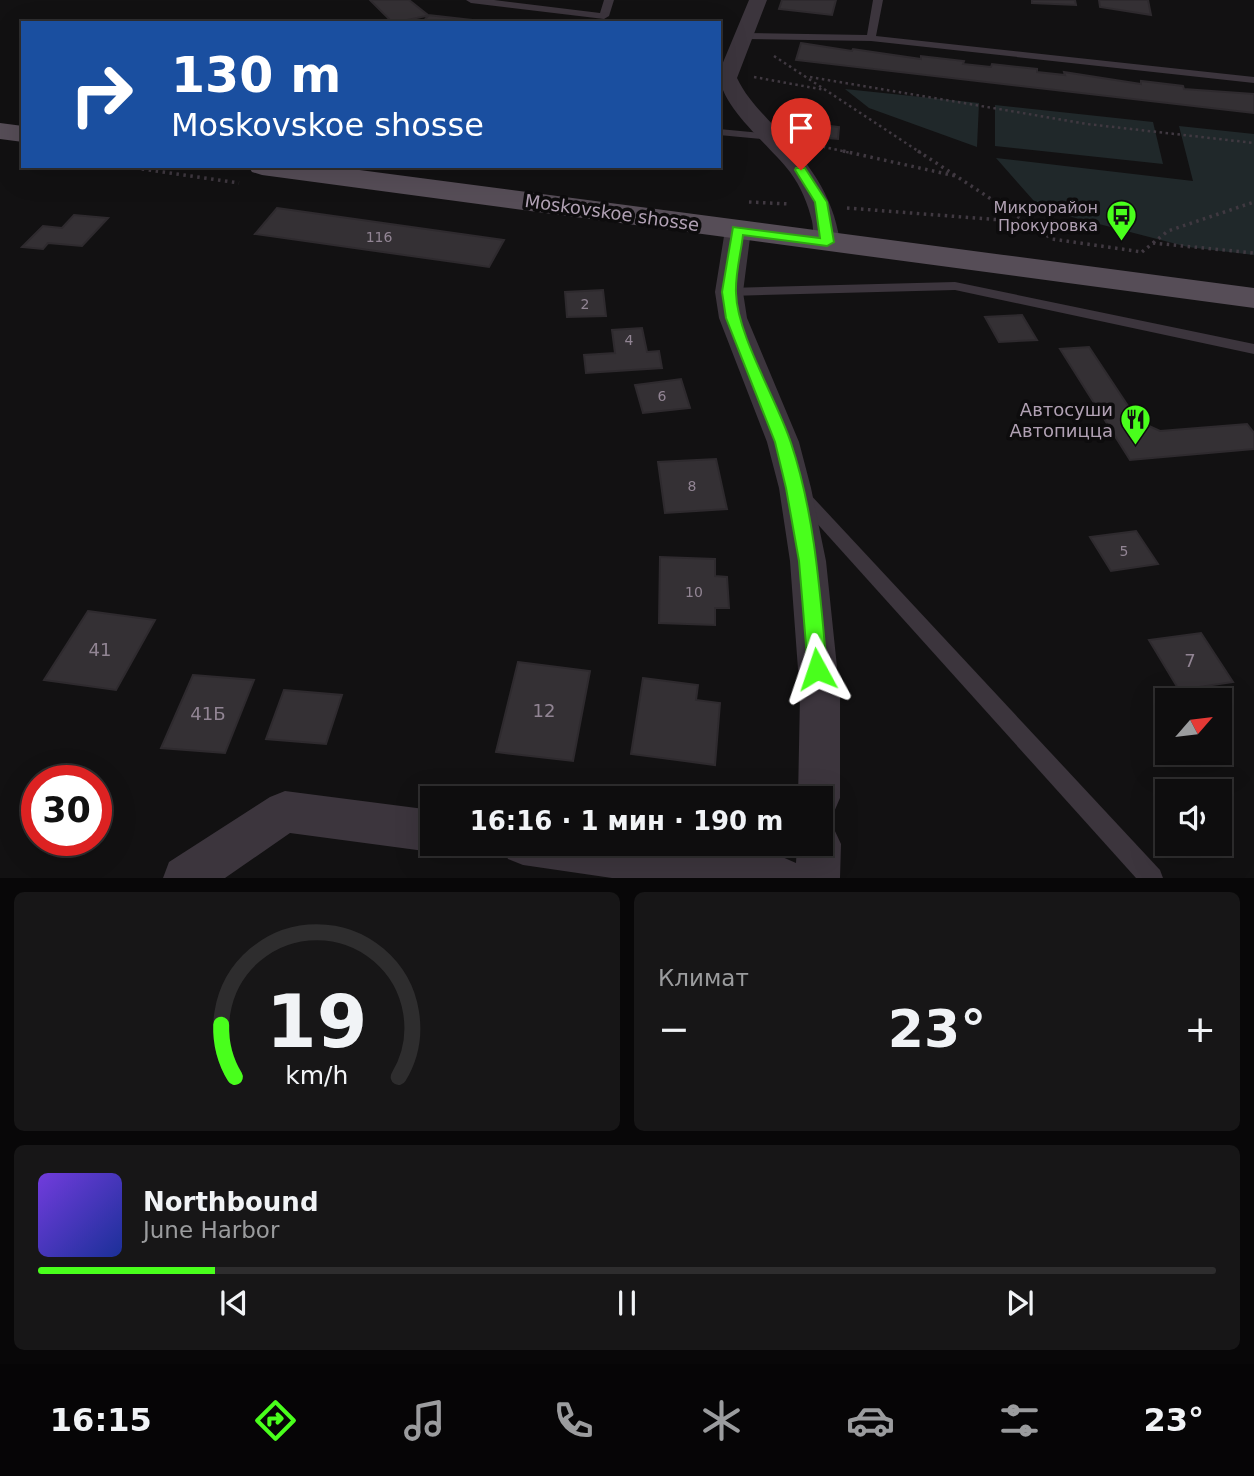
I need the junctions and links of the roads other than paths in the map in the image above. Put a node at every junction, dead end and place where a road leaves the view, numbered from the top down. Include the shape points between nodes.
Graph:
1 (471, 0) edge
2 (609, 0) edge
3 (758, 0) edge
4 (878, 0) edge
5 (744, 36) junction
6 (871, 38) junction
7 (1254, 80) edge
8 (0, 115) edge
9 (21, 118) edge
10 (0, 131) edge
11 (721, 132) edge
12 (21, 134) edge
13 (772, 137) junction
14 (281, 168) edge
15 (408, 168) edge
16 (737, 215) junction
17 (825, 224) junction
18 (953, 272) junction
19 (1254, 280) edge
20 (729, 292) junction
21 (1254, 298) edge
22 (1254, 349) edge
23 (794, 488) junction
24 (819, 786) edge
25 (420, 829) edge
26 (616, 856) edge
27 (819, 856) edge
28 (185, 877) edge
29 (780, 877) edge
30 (818, 877) edge
31 (1152, 877) edge

1 - 2 lane via 604,16
3 - 5 street
4 - 6 lane
5 - 6 lane
5 - 13 street via 727,78 734,96
6 - 7 lane
8 - 9 main road
10 - 12 main road
11 - 13 lane
13 - 17 street via 810,182
14 - 16 main road, Moskovskoe shosse
15 - 17 main road, Moskovskoe shosse
16 - 17 main road, Moskovskoe shosse
16 - 20 street
17 - 18 main road, Moskovskoe shosse
17 - 19 main road, Moskovskoe shosse via 1147,254
18 - 20 lane
18 - 21 main road, Moskovskoe shosse
18 - 22 lane
20 - 23 street via 733,318 783,442
23 - 24 street via 808,561 819,682
23 - 31 lane
25 - 28 street via 285,812
26 - 29 street
27 - 30 street

